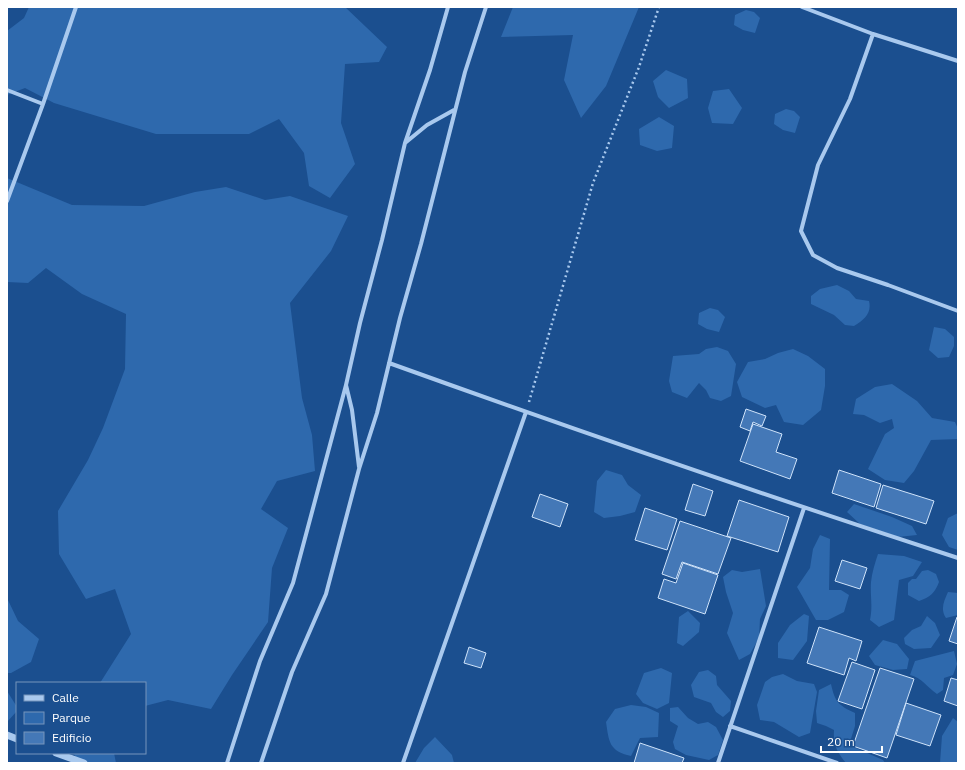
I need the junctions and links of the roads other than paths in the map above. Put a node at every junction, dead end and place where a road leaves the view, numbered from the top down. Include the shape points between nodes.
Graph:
1 (76, 7) edge
2 (448, 7) edge
3 (486, 7) edge
4 (802, 7) edge
5 (873, 34) junction
6 (958, 61) edge
7 (7, 90) edge
8 (43, 104) junction
9 (454, 110) junction
10 (405, 144) junction
11 (7, 201) edge
12 (958, 311) edge
13 (389, 363) junction
14 (346, 385) junction
15 (526, 412) junction
16 (359, 469) junction
17 (804, 508) junction
18 (958, 558) edge
19 (730, 726) junction
20 (59, 754) edge
21 (84, 763) edge
22 (227, 763) edge
23 (261, 763) edge
24 (403, 763) edge
25 (718, 763) edge
26 (837, 763) edge

1 - 8 street
2 - 10 street
3 - 9 street
4 - 5 street
5 - 6 street
5 - 12 street via 850,99 818,165 801,231 813,255 837,268
7 - 8 street
8 - 11 street
9 - 10 street via 427,125
9 - 13 street
10 - 14 street
13 - 15 street
13 - 16 street via 377,413
14 - 16 street via 352,410
14 - 22 street via 293,583 260,661
15 - 17 street
15 - 24 street
16 - 23 street via 326,594 292,672
17 - 18 street
17 - 19 street
19 - 25 street
19 - 26 street
20 - 21 street

